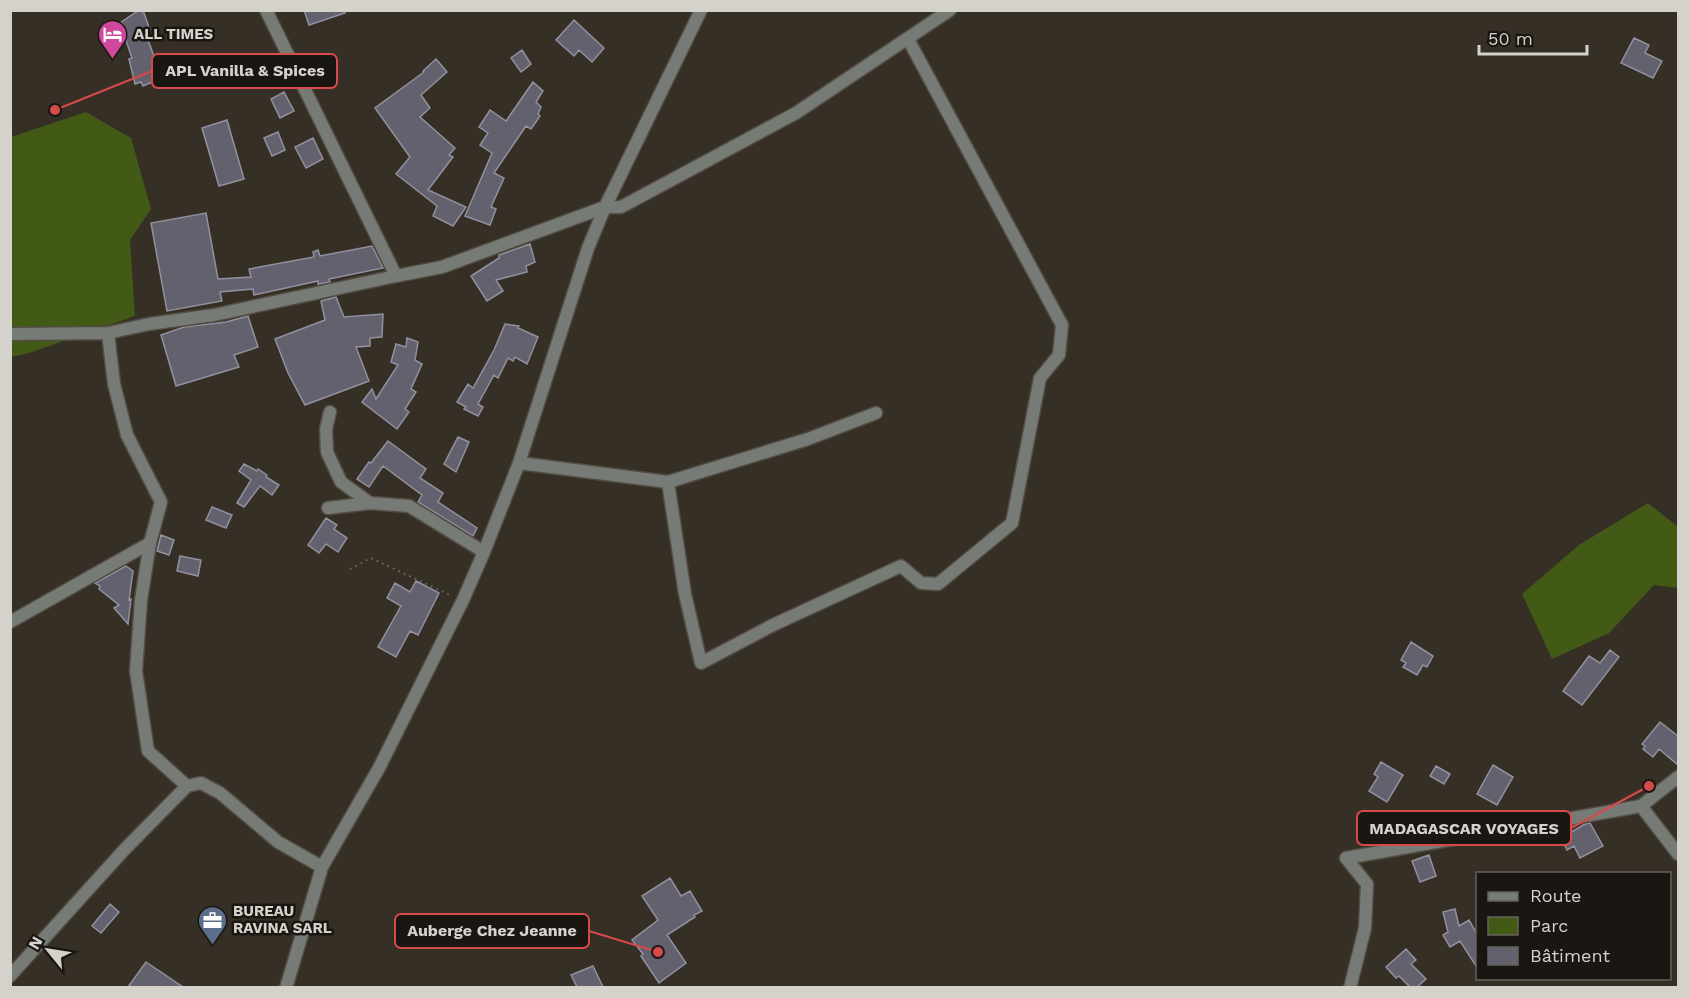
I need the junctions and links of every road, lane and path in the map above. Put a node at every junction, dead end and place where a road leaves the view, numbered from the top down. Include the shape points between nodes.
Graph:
1 (266, 10) edge
2 (701, 10) edge
3 (950, 10) edge
4 (908, 39) junction
5 (605, 207) junction
6 (396, 276) junction
7 (108, 333) junction
8 (10, 334) edge
9 (330, 412) dead end
10 (876, 413) dead end
11 (519, 463) junction
12 (668, 482) junction
13 (370, 503) junction
14 (328, 508) dead end
15 (150, 543) junction
16 (484, 552) junction
17 (350, 569) dead end
18 (464, 600) junction
19 (10, 622) edge
20 (1678, 777) edge
21 (188, 786) junction
22 (1641, 806) junction
23 (1678, 854) edge
24 (322, 867) junction
25 (10, 976) edge
26 (286, 987) edge
27 (1350, 987) edge

1 - 6 street
2 - 5 street
3 - 4 street
4 - 5 street via 796,113 621,207
4 - 12 street via 1062,325 1059,355 1040,378 1012,523 938,584 921,583 901,566 701,663 685,594
5 - 6 street via 442,267
5 - 11 street via 588,248
6 - 7 street
7 - 8 street
7 - 15 street via 114,384 127,435 161,502
9 - 13 street via 327,452 341,482
10 - 12 street via 808,439
11 - 12 street
11 - 16 street
13 - 14 street
13 - 16 street via 409,506
15 - 19 street
15 - 21 street via 136,671 148,751
16 - 18 street
17 - 18 path via 371,558
18 - 24 street via 379,768
20 - 22 street
21 - 24 street via 201,783 220,793 278,842
21 - 25 street
22 - 23 street
22 - 27 street via 1346,858 1367,884 1365,928
24 - 26 street

